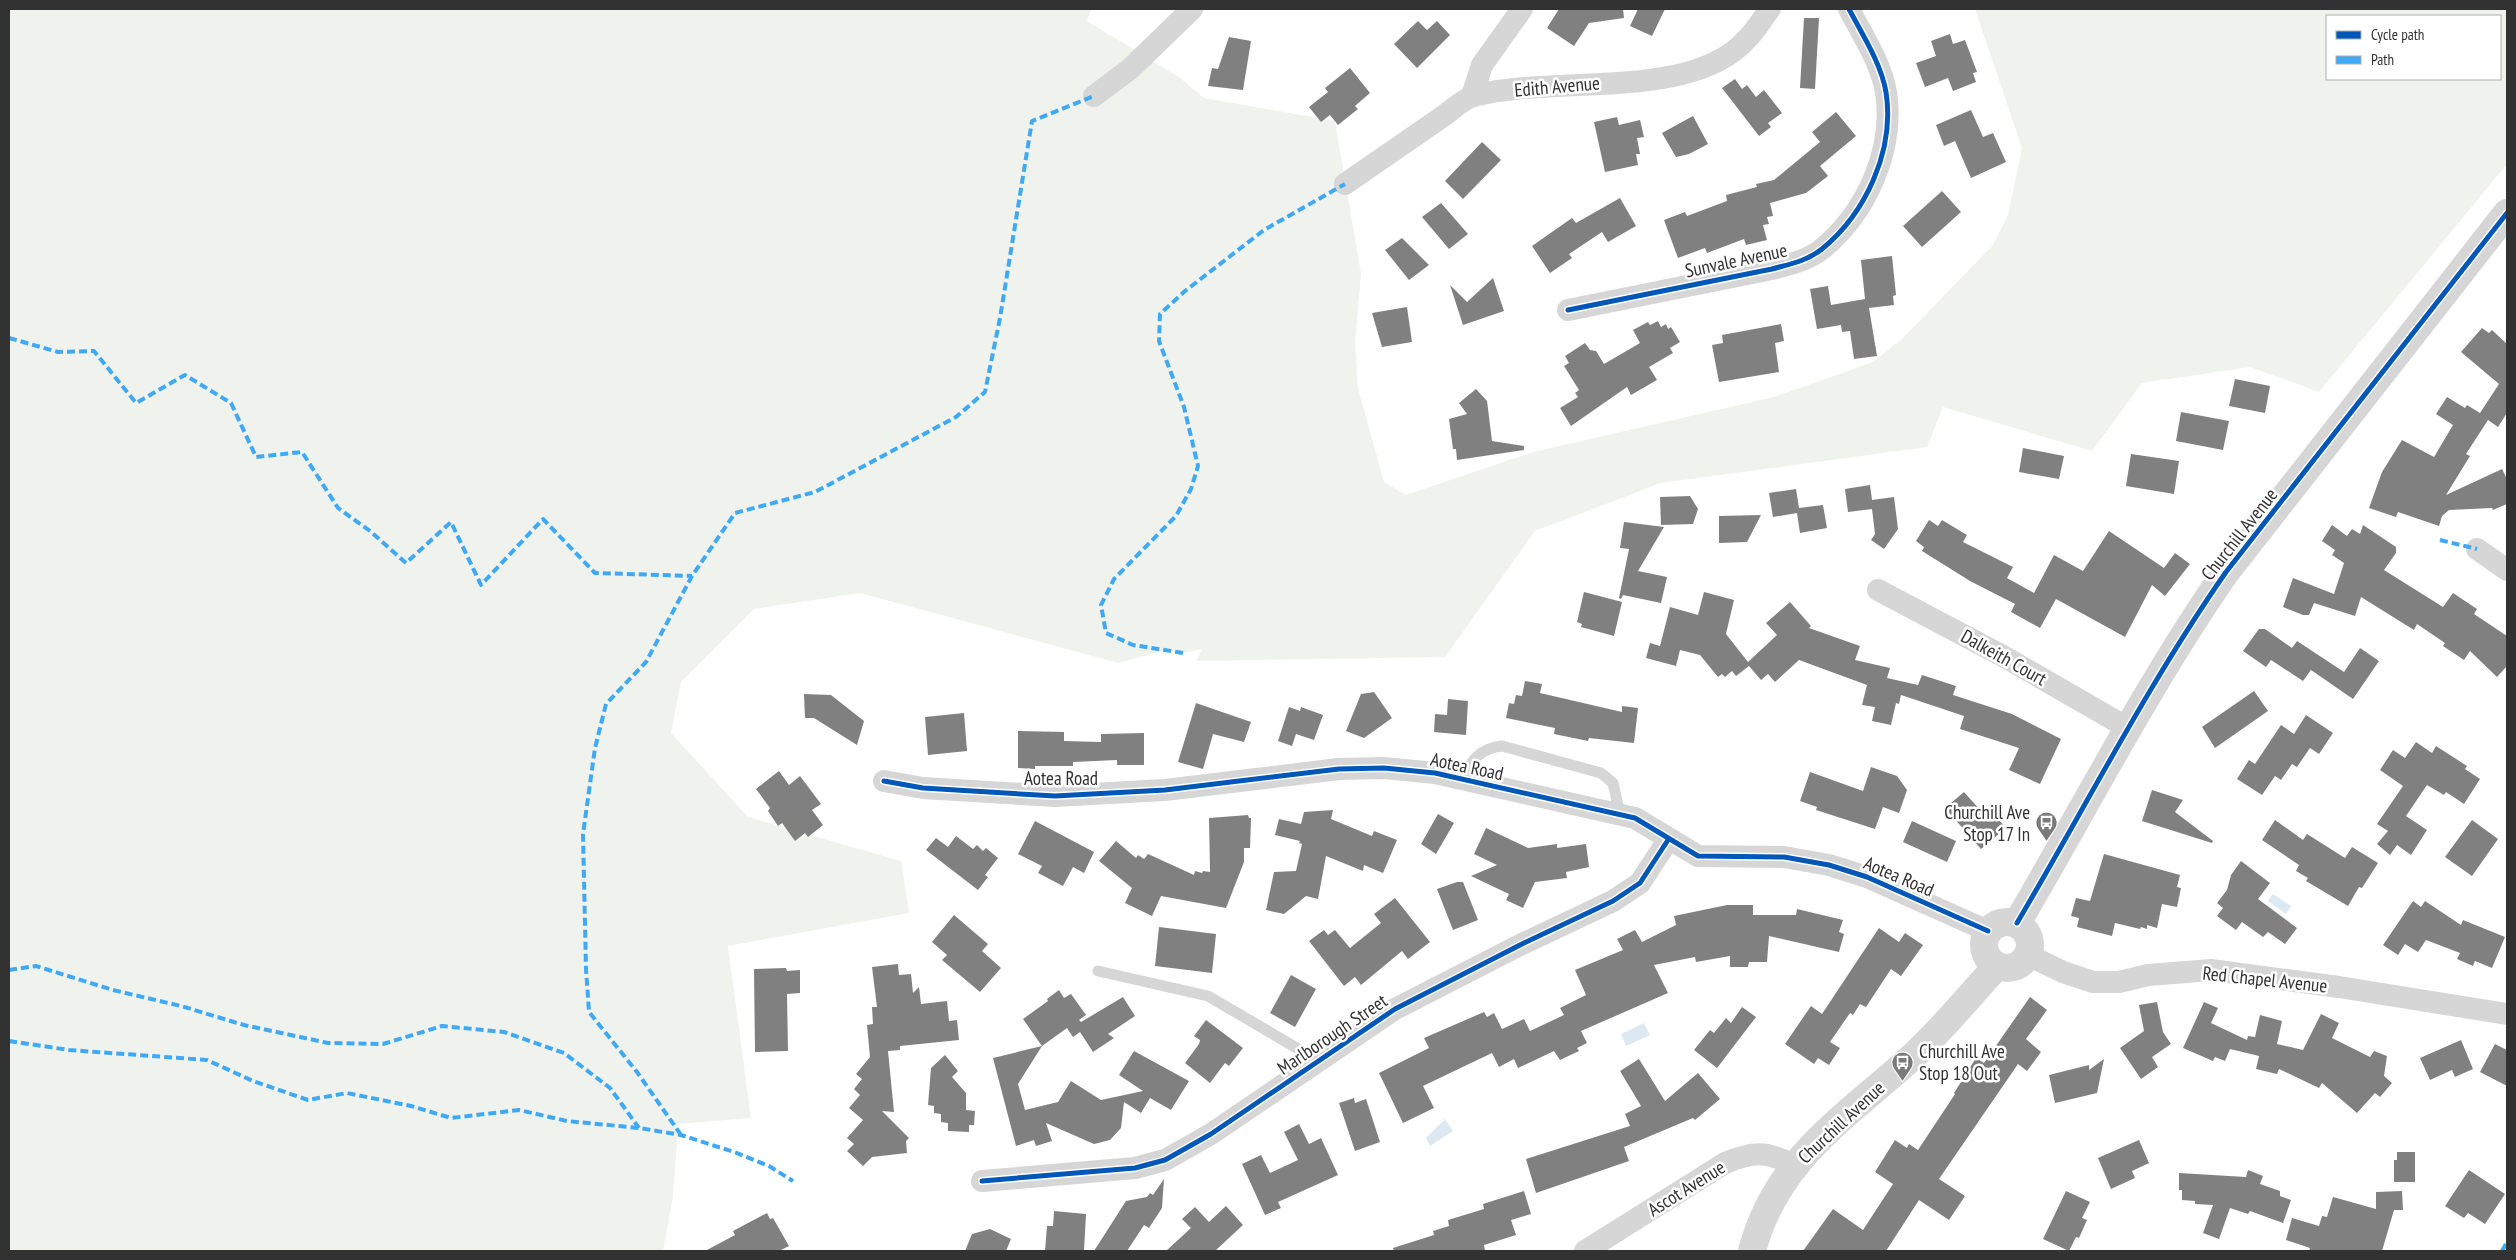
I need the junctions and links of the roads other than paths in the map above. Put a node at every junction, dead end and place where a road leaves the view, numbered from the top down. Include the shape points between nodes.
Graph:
1 (1192, 9) edge
2 (1522, 9) edge
3 (1770, 9) edge
4 (1849, 9) edge
5 (1094, 96) dead end
6 (1472, 96) junction
7 (1345, 184) dead end
8 (2507, 213) edge
9 (1568, 310) dead end
10 (2477, 550) dead end
11 (2507, 570) edge
12 (1878, 590) dead end
13 (2128, 728) junction
14 (1462, 779) junction
15 (884, 781) dead end
16 (1620, 815) junction
17 (1668, 840) junction
18 (2017, 923) junction
19 (1988, 932) junction
20 (2028, 955) junction
21 (1997, 966) junction
22 (1098, 971) dead end
23 (2507, 1014) edge
24 (1319, 1061) junction
25 (1794, 1165) junction
26 (982, 1181) dead end
27 (1585, 1251) edge
28 (1752, 1251) edge

1 - 5 street via 1130,69
2 - 6 street via 1482,65
3 - 6 street, Edith Avenue via 1747,40 1728,55 1684,75 1539,85
4 - 9 street, Sunvale Avenue via 1872,53 1886,92 1887,128 1880,164 1863,201 1843,227 1822,249 1803,261
6 - 7 street, Edith Avenue
8 - 13 street, Churchill Avenue via 2226,572 2189,626
10 - 11 street
12 - 13 street, Dalkeith Court via 2003,656
13 - 18 street, Churchill Avenue
14 - 15 street, Aotea Road via 1435,772 1339,768 1165,790 1055,796 923,788
14 - 16 street, Aotea Road
14 - 16 lane via 1478,754 1489,747 1502,746 1601,773 1613,784
16 - 17 street, Aotea Road via 1635,818
17 - 19 street, Aotea Road via 1698,856 1784,857 1829,865 1867,877
17 - 24 street, Marlborough Street via 1640,883 1613,902 1522,944 1396,1009
18 - 19 street via 2001,922
18 - 20 street via 2028,934
19 - 21 street via 1984,947 1986,955
20 - 21 street via 2011,968
20 - 23 street, Red Chapel Avenue via 2092,982 2120,982 2148,975 2211,970 2339,986
21 - 25 street, Churchill Avenue via 1913,1056 1815,1142
22 - 24 lane via 1208,996
24 - 26 street, Marlborough Street via 1211,1134 1165,1160 1134,1168
25 - 27 street, Ascot Avenue via 1761,1153 1744,1155
25 - 28 street, Churchill Avenue via 1772,1197

